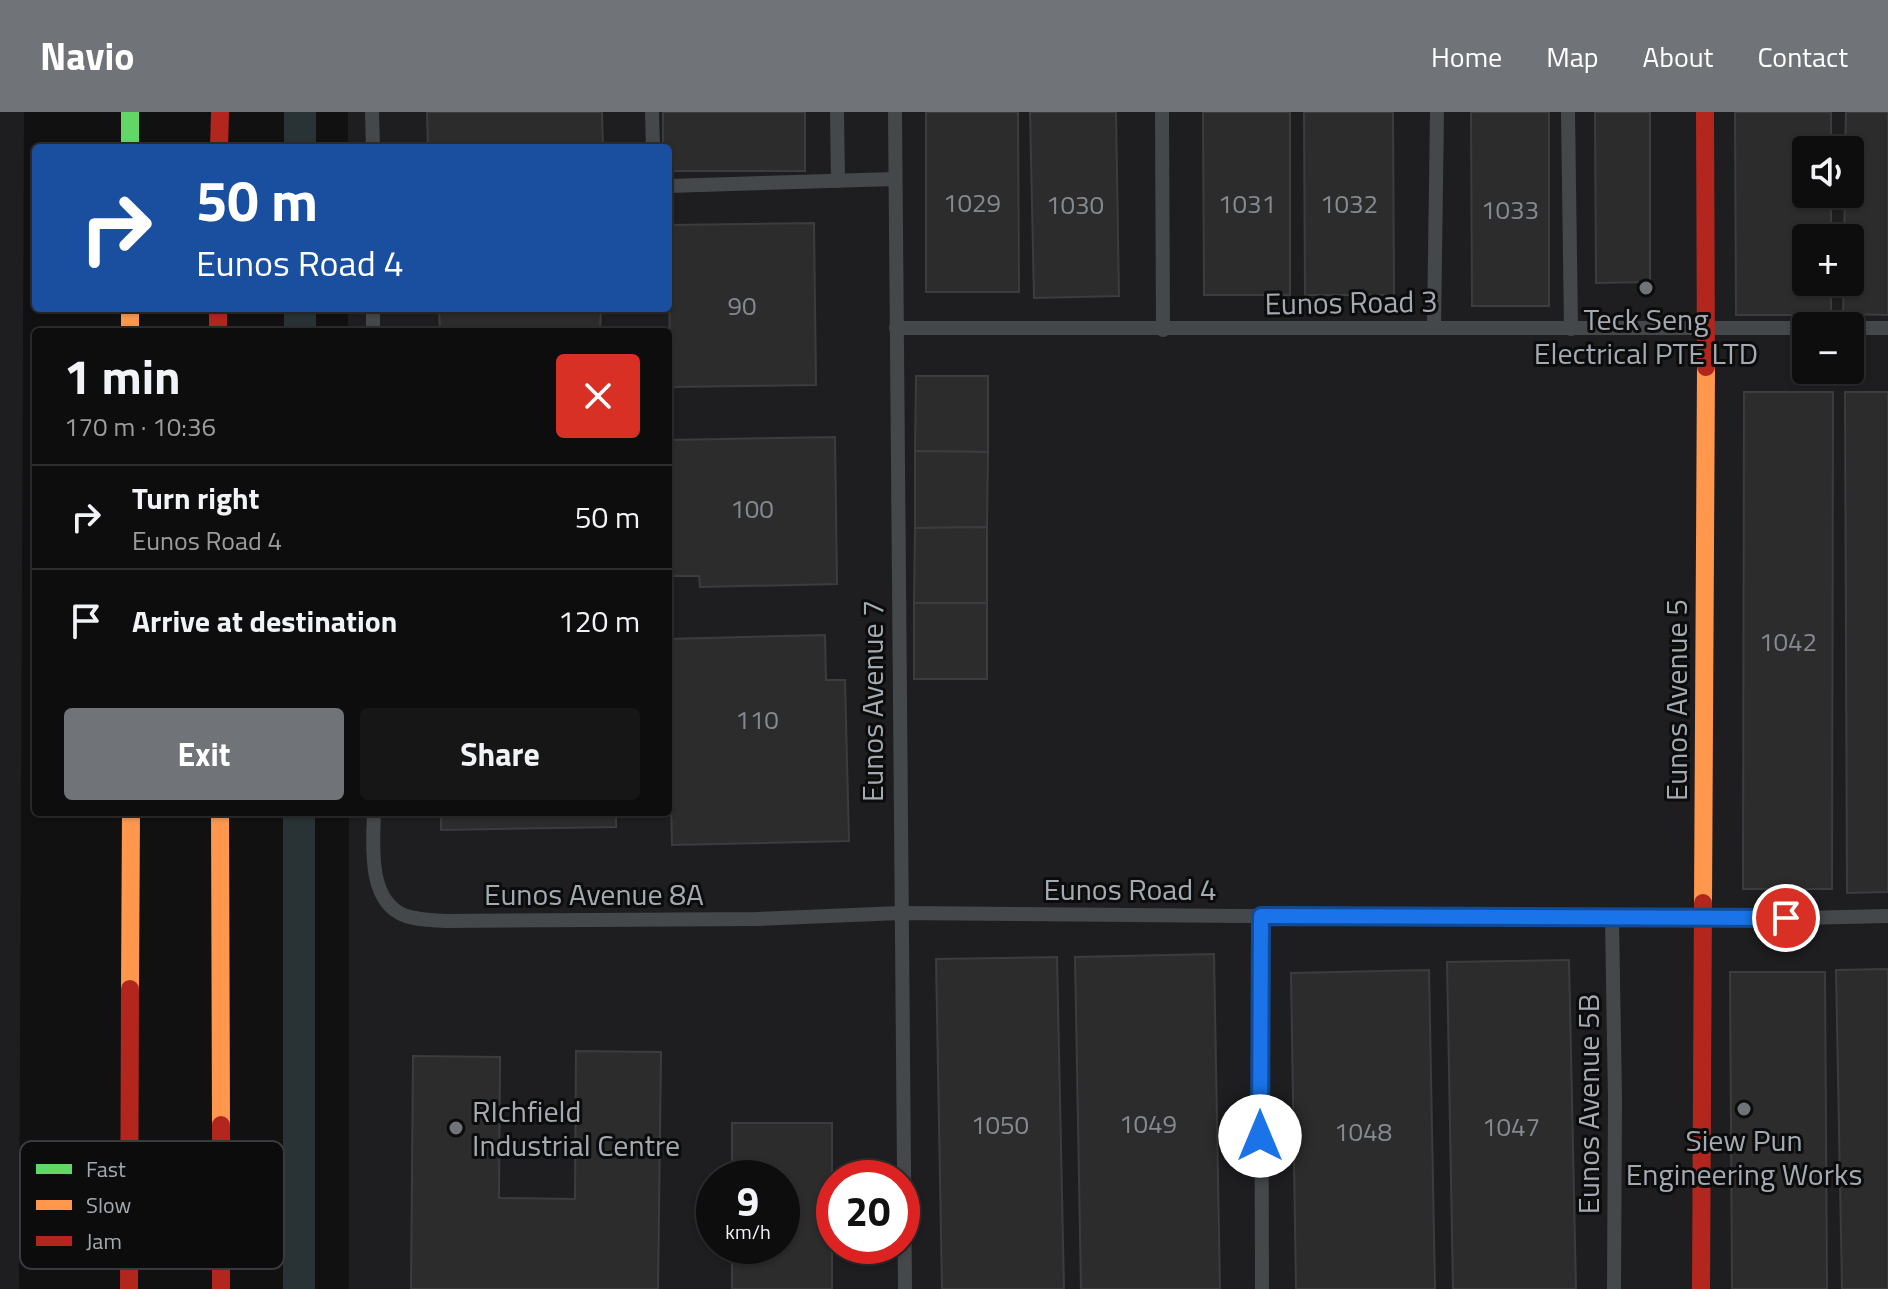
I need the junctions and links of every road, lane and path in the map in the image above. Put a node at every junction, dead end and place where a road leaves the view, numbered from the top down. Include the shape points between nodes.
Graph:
1 (130, 112) edge
2 (220, 112) edge
3 (372, 112) edge
4 (652, 112) edge
5 (837, 112) edge
6 (895, 112) edge
7 (1162, 112) edge
8 (1437, 112) edge
9 (1568, 112) edge
10 (1705, 112) edge
11 (130, 144) edge
12 (219, 144) edge
13 (373, 144) edge
14 (653, 144) edge
15 (895, 179) junction
16 (838, 181) junction
17 (672, 186) edge
18 (1434, 326) junction
19 (896, 328) junction
20 (1792, 328) edge
21 (1864, 328) edge
22 (1888, 328) edge
23 (1571, 329) junction
24 (1706, 329) junction
25 (1163, 330) junction
26 (131, 816) edge
27 (220, 816) edge
28 (374, 816) edge
29 (900, 913) junction
30 (1261, 916) junction
31 (1888, 916) edge
32 (1612, 919) junction
33 (1703, 920) junction
34 (130, 1141) edge
35 (221, 1141) edge
36 (129, 1269) edge
37 (221, 1269) edge
38 (129, 1289) edge
39 (221, 1289) edge
40 (905, 1289) edge
41 (1262, 1289) edge
42 (1614, 1289) edge
43 (1701, 1289) edge

1 - 11 main road
2 - 12 main road
3 - 13 lane
4 - 14 lane
5 - 16 lane
6 - 15 lane, Eunos Avenue 7
7 - 25 lane
8 - 18 lane
9 - 23 lane
10 - 24 main road, Eunos Avenue 5
15 - 16 lane
15 - 19 lane, Eunos Avenue 7
16 - 17 lane
18 - 23 lane, Eunos Road 3
18 - 25 lane, Eunos Road 3
19 - 25 lane, Eunos Road 3
19 - 29 lane, Eunos Avenue 7
20 - 24 lane, Eunos Road 3
21 - 22 lane
23 - 24 lane, Eunos Road 3
24 - 33 main road, Eunos Avenue 5
26 - 34 main road
27 - 35 main road
28 - 29 lane, Eunos Avenue 8A via 377,883 393,909 407,916 445,921
29 - 30 lane, Eunos Road 4
29 - 40 lane, Eunos Avenue 7
30 - 32 lane, Eunos Road 4
30 - 41 lane
31 - 33 lane, Eunos Road 4
32 - 33 lane, Eunos Road 4
32 - 42 lane, Eunos Avenue 5B
33 - 43 main road, Eunos Avenue 5
36 - 38 main road
37 - 39 main road

